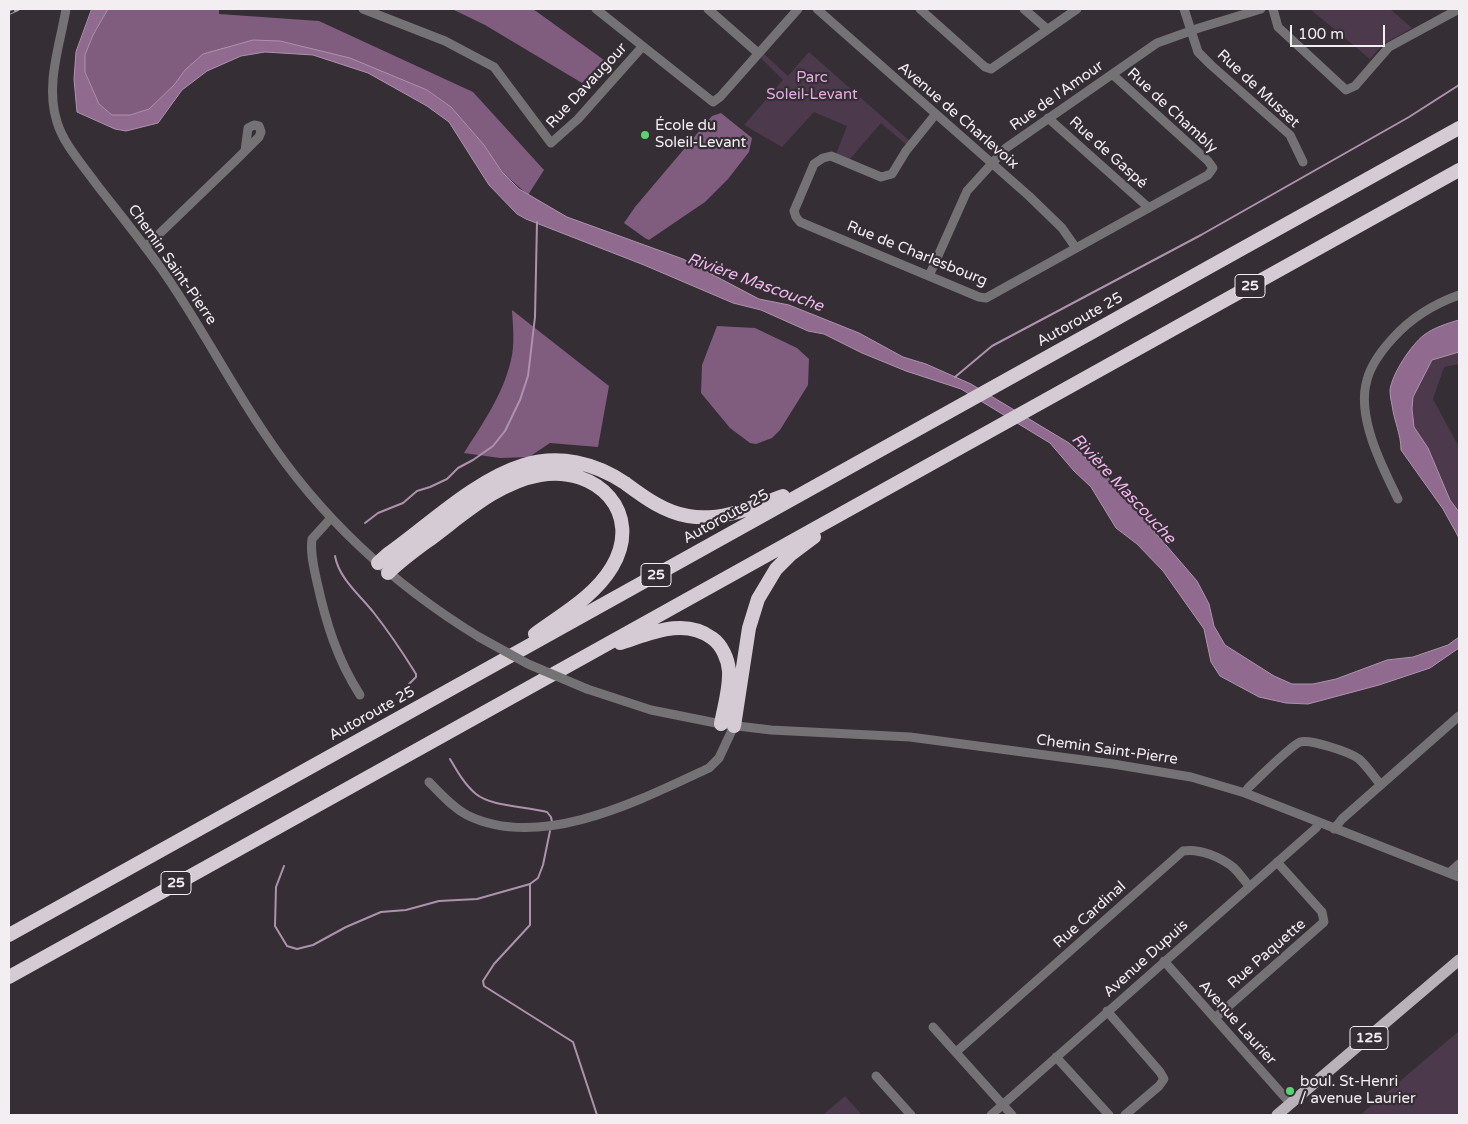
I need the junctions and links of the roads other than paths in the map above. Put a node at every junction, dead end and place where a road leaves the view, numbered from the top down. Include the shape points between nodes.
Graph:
1 (66, 9) edge
2 (362, 9) edge
3 (596, 9) edge
4 (708, 9) edge
5 (798, 9) edge
6 (817, 9) edge
7 (920, 9) edge
8 (1024, 9) edge
9 (1077, 9) edge
10 (1184, 9) edge
11 (1261, 9) edge
12 (1274, 9) edge
13 (1459, 10) edge
14 (1448, 12) edge
15 (1047, 28) junction
16 (1191, 31) junction
17 (642, 47) junction
18 (758, 53) junction
19 (1112, 74) junction
20 (936, 115) junction
21 (1048, 118) junction
22 (1459, 128) edge
23 (245, 151) dead end
24 (1303, 162) dead end
25 (991, 164) junction
26 (1212, 168) joint
27 (1459, 170) edge
28 (1149, 208) junction
29 (145, 246) junction
30 (1076, 248) junction
31 (929, 276) junction
32 (1459, 295) edge
33 (824, 481) junction
34 (1398, 499) dead end
35 (859, 504) junction
36 (331, 518) junction
37 (378, 563) junction
38 (388, 573) junction
39 (593, 652) junction
40 (488, 669) junction
41 (360, 695) dead end
42 (1459, 716) edge
43 (728, 729) junction
44 (429, 782) dead end
45 (1381, 785) junction
46 (1244, 793) junction
47 (1319, 823) junction
48 (1334, 829) junction
49 (1276, 862) junction
50 (1459, 864) edge
51 (1449, 873) junction
52 (1459, 877) edge
53 (1249, 886) junction
54 (9, 935) edge
55 (1459, 960) edge
56 (1164, 961) junction
57 (9, 977) edge
58 (1107, 1011) junction
59 (1215, 1018) junction
60 (933, 1026) dead end
61 (956, 1052) junction
62 (1056, 1057) junction
63 (876, 1076) dead end
64 (1290, 1104) junction
65 (1002, 1105) junction
66 (911, 1115) edge
67 (991, 1115) edge
68 (1012, 1115) edge
69 (1109, 1115) edge
70 (1125, 1115) edge
71 (1277, 1115) edge

1 - 29 street, Chemin Saint-Pierre via 52,84 57,124 71,150
2 - 17 street, Rue Davaugour via 445,41 494,67 551,143 578,119
3 - 17 street
4 - 18 street
5 - 18 street
6 - 20 street, Avenue de Charlevoix
7 - 15 street via 991,69
8 - 15 street
9 - 15 street
10 - 16 street, Rue de Musset
11 - 16 street, Rue de l'Amour
12 - 14 street via 1278,27 1346,90 1355,86 1389,47
13 - 14 street
16 - 19 street, Rue de l'Amour via 1157,43
16 - 24 street, Rue de Musset via 1198,52 1290,135
17 - 18 street via 713,102
19 - 21 street, Rue de l'Amour
19 - 26 street, Rue de Chambly
20 - 25 street, Avenue de Charlevoix
20 - 31 street, Rue de Charlesbourg via 906,150 892,174 881,177 830,156 818,161 794,211 800,222
21 - 25 street, Rue de l'Amour via 1006,148
21 - 28 street, Rue de Gaspé
22 - 33 highway, Autoroute 25 / 25
23 - 29 street
25 - 30 street, Avenue de Charlevoix via 1062,228
25 - 31 street, Rue de l'Amour via 967,191
26 - 28 street, Rue de Charlesbourg via 1208,174
27 - 35 highway, 25
28 - 30 street, Rue de Charlesbourg
29 - 36 street, Chemin Saint-Pierre via 189,310 270,442
30 - 31 street, Rue de Charlesbourg via 986,298
32 - 34 street via 1433,306 1404,326 1384,349 1366,381 1364,396 1368,424
33 - 37 highway via 742,511 697,518 661,507 596,468 568,461 543,461 509,471 479,487
33 - 40 highway, Autoroute 25 / 25
35 - 39 highway, 25
35 - 43 highway via 790,555 762,591 749,628
36 - 37 street, Chemin Saint-Pierre
36 - 41 street via 312,539 314,564 332,642
37 - 38 street, Chemin Saint-Pierre
38 - 40 highway via 480,502 519,481 539,475 563,474 587,479 604,490 622,525 621,545 611,568 596,588 579,602
38 - 43 street, Chemin Saint-Pierre, bridge via 479,637 528,664 587,689 651,710
39 - 43 highway via 665,630 685,628 704,633 719,645 727,663
39 - 57 highway, 25
40 - 54 highway, Autoroute 25 / 25
42 - 45 street
43 - 44 street via 720,758 709,768 600,816 562,824 518,827 486,822 461,811
43 - 46 street, Chemin Saint-Pierre via 950,742 1177,774
45 - 46 street via 1354,756 1306,741 1294,746
45 - 48 street
46 - 47 street, Chemin Saint-Pierre
47 - 48 street, Chemin Saint-Pierre
47 - 49 street, Avenue Dupuis
48 - 51 street, Chemin Saint-Pierre
49 - 53 street, Avenue Dupuis
49 - 59 street, Rue Paquette via 1322,912 1324,922
50 - 51 street
51 - 52 street, Chemin Saint-Pierre
53 - 56 street, Avenue Dupuis
53 - 61 street, Rue Cardinal via 1225,862 1192,849 1182,851
55 - 64 main road, 125
56 - 58 street, Avenue Dupuis
56 - 59 street, Avenue Laurier
58 - 62 street, Avenue Dupuis
58 - 70 street via 1164,1079
59 - 64 street, Avenue Laurier
60 - 61 street
61 - 65 street
62 - 65 street, Avenue Dupuis
62 - 69 street
63 - 66 street
64 - 71 main road, 125
65 - 67 street, Avenue Dupuis
65 - 68 street

